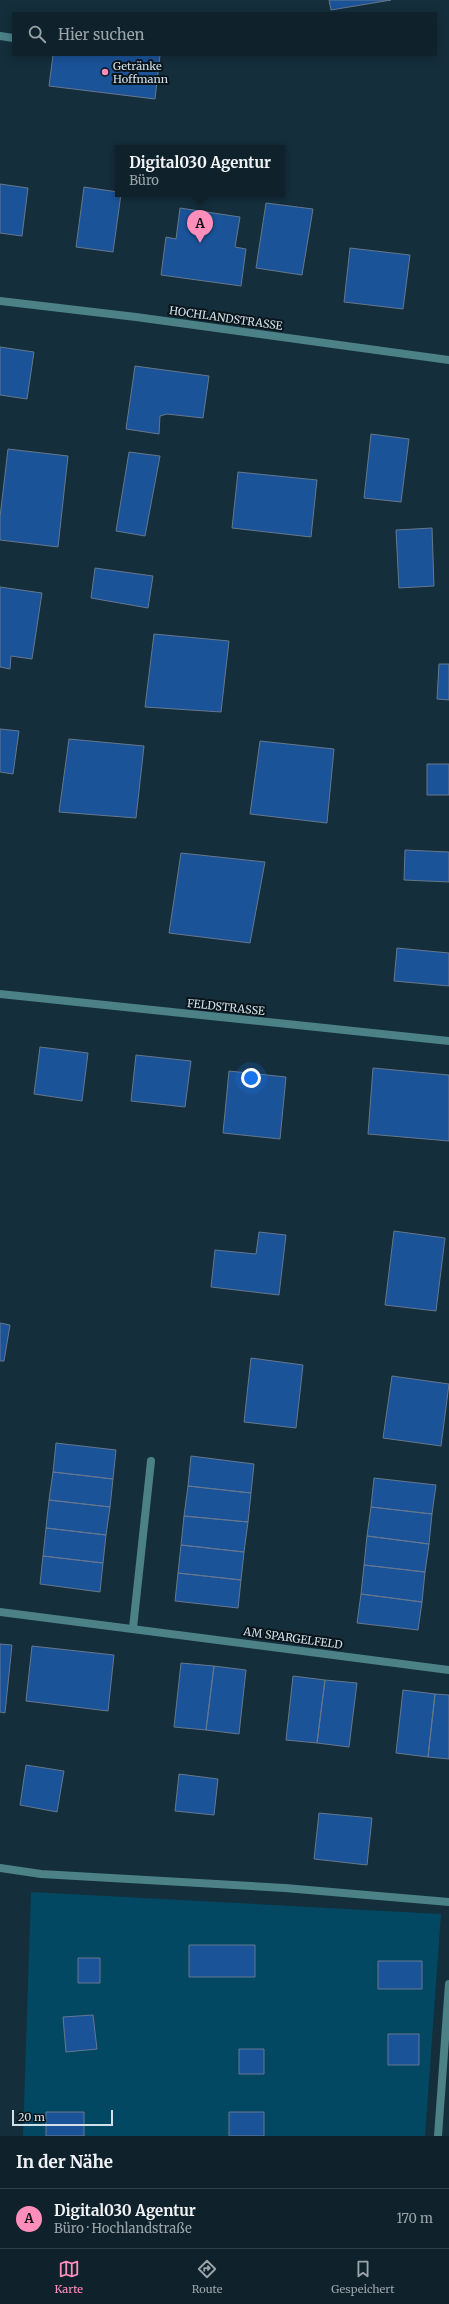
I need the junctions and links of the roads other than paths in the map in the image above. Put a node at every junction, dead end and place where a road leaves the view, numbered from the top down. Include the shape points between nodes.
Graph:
1 (0, 36) edge
2 (12, 38) edge
3 (0, 301) edge
4 (449, 360) edge
5 (0, 994) edge
6 (449, 1041) edge
7 (151, 1461) dead end
8 (0, 1612) edge
9 (133, 1628) junction
10 (449, 1670) edge
11 (0, 1868) edge
12 (449, 1902) edge
13 (449, 1984) edge
14 (438, 2136) edge

1 - 2 street
3 - 4 street, HOCHLANDSTRASSE
5 - 6 street, FELDSTRASSE
7 - 9 street
8 - 9 street, AM SPARGELFELD
9 - 10 street, AM SPARGELFELD
11 - 12 street via 41,1874 285,1888
13 - 14 street

